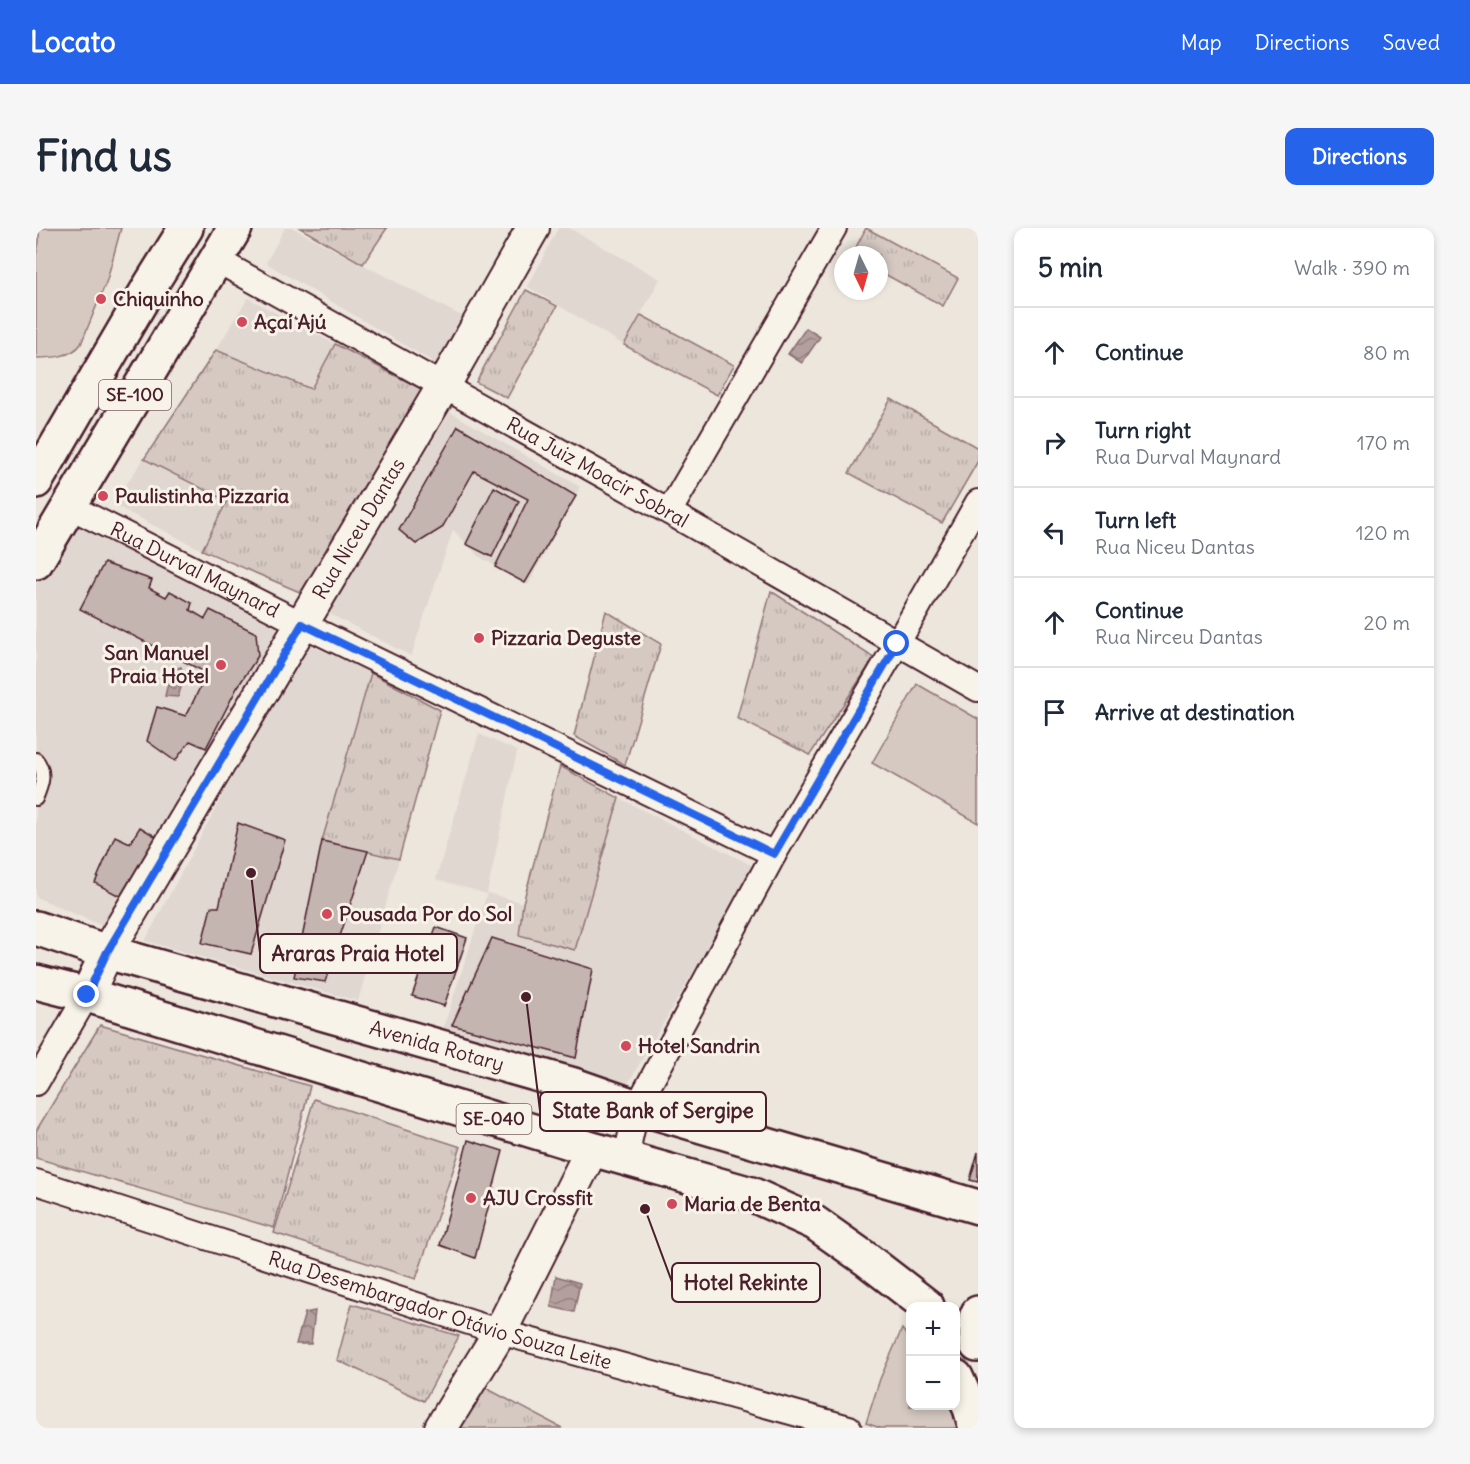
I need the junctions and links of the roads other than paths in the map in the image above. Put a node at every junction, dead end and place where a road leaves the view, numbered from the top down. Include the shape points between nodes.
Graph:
1 (186, 228) edge
2 (235, 228) edge
3 (532, 228) edge
4 (834, 228) edge
5 (215, 259) junction
6 (444, 385) junction
7 (36, 481) edge
8 (978, 502) edge
9 (69, 506) junction
10 (669, 512) junction
11 (36, 562) edge
12 (302, 624) junction
13 (897, 644) junction
14 (978, 689) edge
15 (36, 759) edge
16 (36, 799) edge
17 (774, 854) junction
18 (42, 930) edge
19 (107, 952) junction
20 (36, 972) edge
21 (36, 982) edge
22 (87, 995) junction
23 (36, 1083) edge
24 (638, 1107) junction
25 (592, 1149) junction
26 (632, 1160) junction
27 (36, 1182) edge
28 (978, 1207) edge
29 (918, 1302) edge
30 (500, 1332) junction
31 (960, 1386) edge
32 (441, 1428) edge
33 (849, 1428) edge
34 (976, 1428) edge

1 - 7 main road, SE-100
2 - 5 main road, SE-100
3 - 6 street, Rua Niceu Dantas
4 - 10 street
5 - 6 street, Rua Juiz Moacir Sobral
5 - 9 main road, SE-100
6 - 10 street, Rua Juiz Moacir Sobral
6 - 12 street, Rua Niceu Dantas
8 - 13 street
9 - 11 main road, SE-100
9 - 12 street, Rua Durval Maynard
10 - 13 street, Rua Juiz Moacir Sobral
12 - 17 street, Rua Durval Maynard
12 - 19 street, Rua Niceu Dantas
13 - 14 street, Rua Juiz Moacir Sobral
13 - 17 street
15 - 16 lane via 43,779
17 - 24 street
18 - 19 main road, Avenida Rotary
18 - 20 main road via 44,960
19 - 22 street, Rua Niceu Dantas
19 - 24 main road, Avenida Rotary via 574,1085
21 - 22 main road, SE-040
22 - 23 street
22 - 25 main road, SE-040
24 - 26 street via 629,1143
24 - 28 main road, Avenida Rotary
25 - 26 main road, SE-040
25 - 30 street
26 - 29 main road, SE-040 via 751,1194 815,1223 866,1258
27 - 30 street, Rua Desembargador Otávio Souza Leite
30 - 32 street
30 - 33 street, Rua Desembargador Otávio Souza Leite
31 - 34 main road

